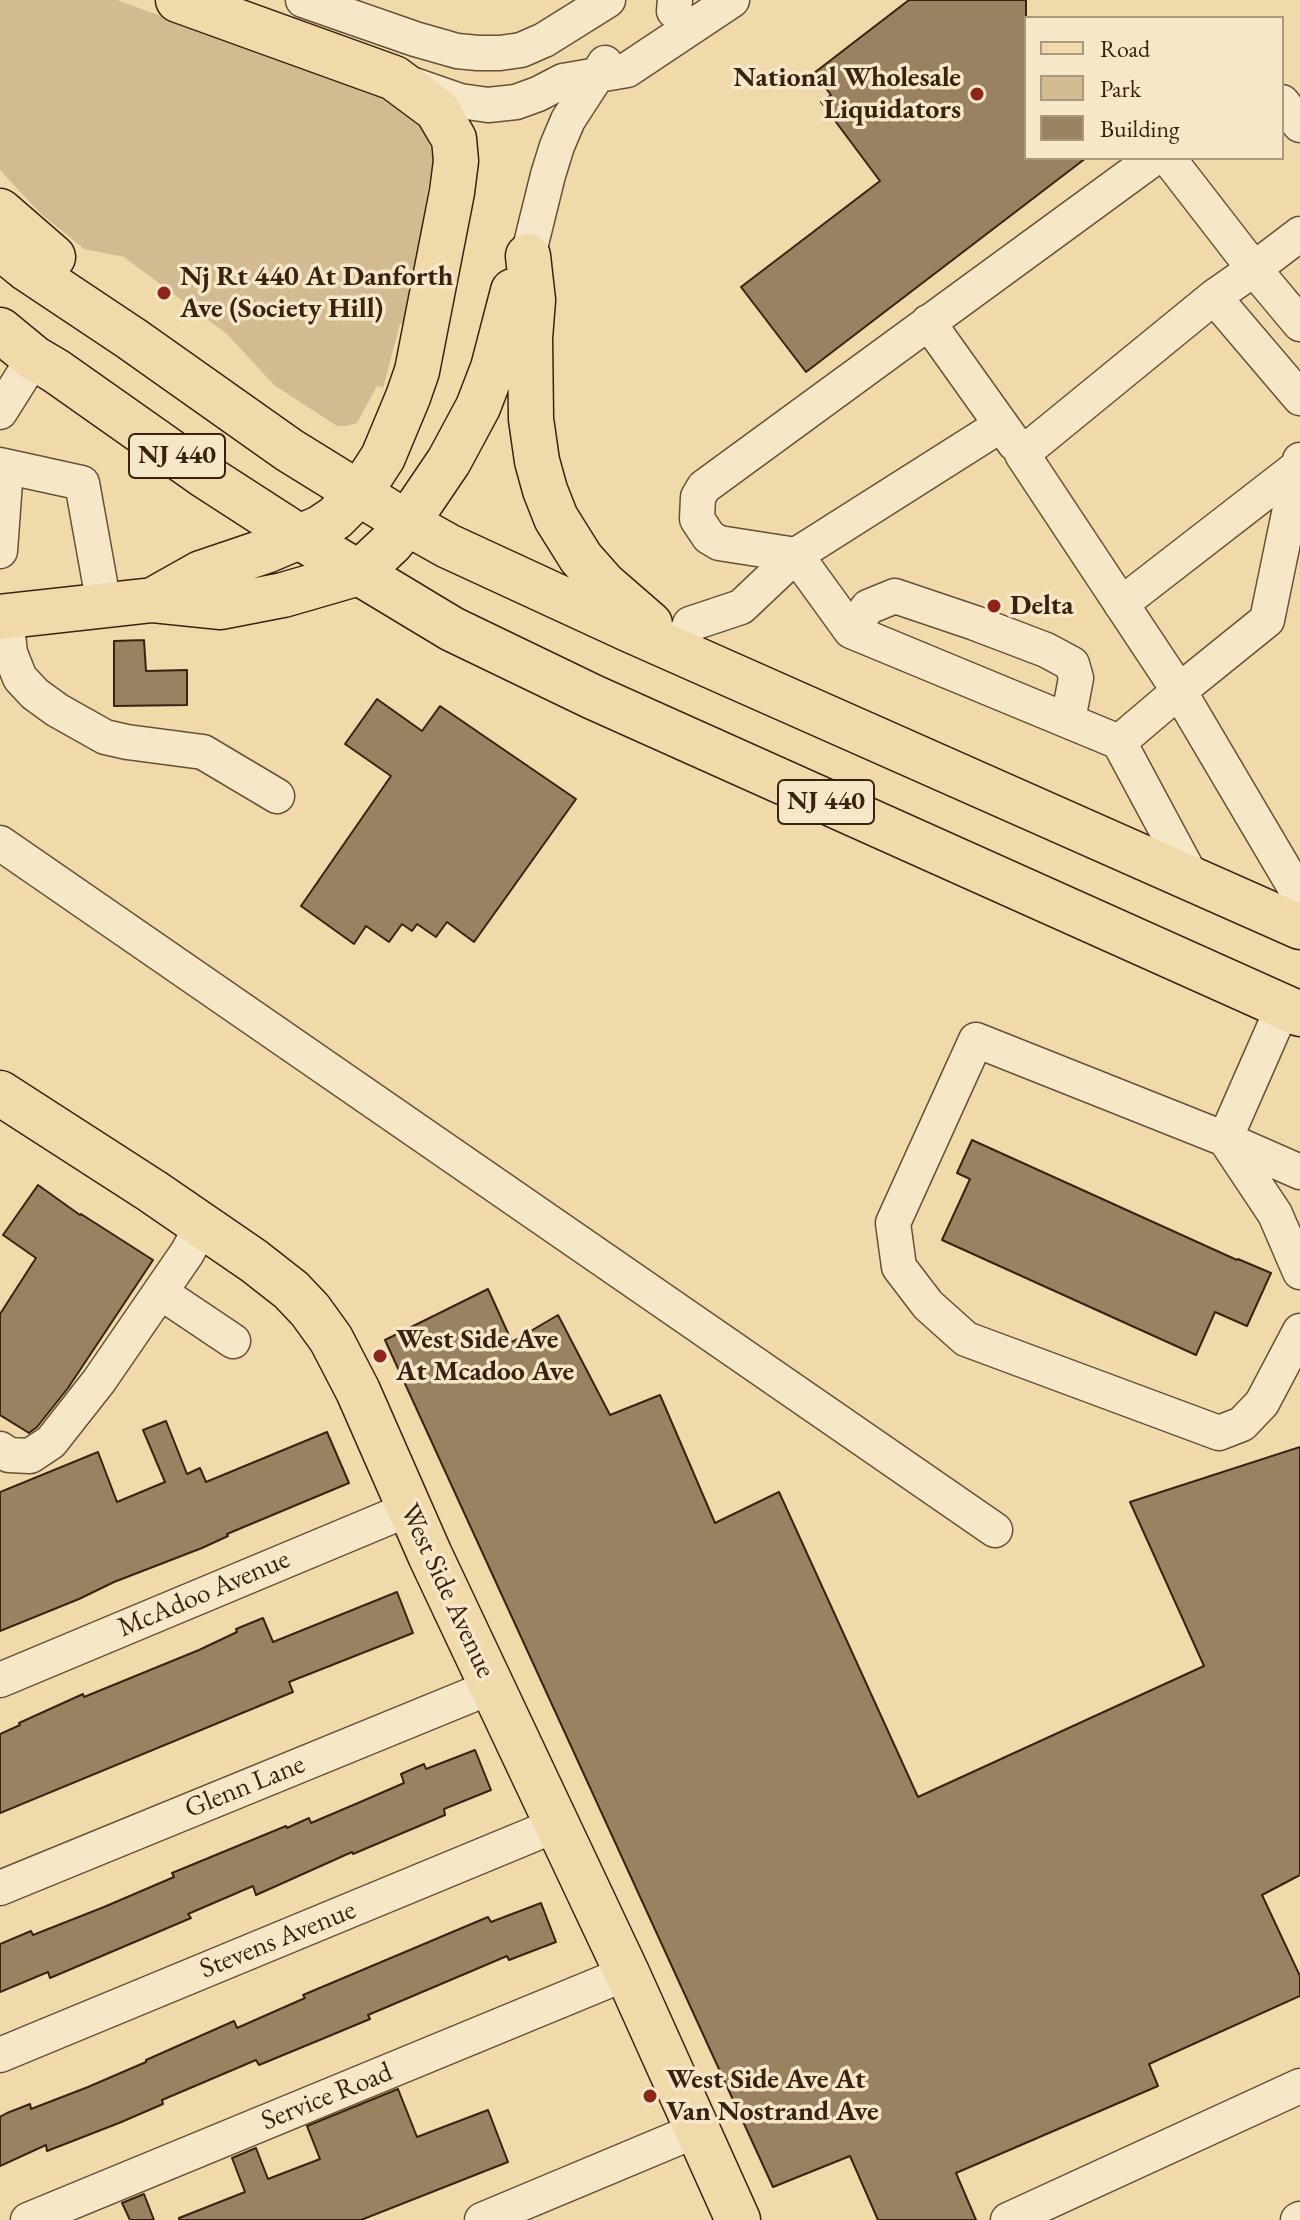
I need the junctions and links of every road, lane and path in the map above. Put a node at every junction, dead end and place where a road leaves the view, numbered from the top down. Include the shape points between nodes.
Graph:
1 (178, 0) edge
2 (303, 0) edge
3 (608, 0) edge
4 (732, 0) edge
5 (680, 4) edge
6 (597, 75) junction
7 (394, 78) junction
8 (1284, 105) edge
9 (1300, 125) edge
10 (1151, 160) edge
11 (1170, 160) edge
12 (0, 211) edge
13 (1300, 234) edge
14 (0, 247) edge
15 (528, 256) junction
16 (1254, 269) junction
17 (1214, 297) junction
18 (928, 322) junction
19 (1300, 324) edge
20 (0, 330) edge
21 (132, 339) junction
22 (34, 358) junction
23 (1300, 398) edge
24 (0, 412) edge
25 (1001, 425) junction
26 (1022, 454) junction
27 (1299, 463) edge
28 (3, 466) edge
29 (359, 494) junction
30 (407, 523) junction
31 (301, 538) junction
32 (0, 551) edge
33 (796, 555) junction
34 (359, 573) junction
35 (153, 600) junction
36 (1121, 604) junction
37 (104, 605) junction
38 (3, 616) edge
39 (851, 631) junction
40 (679, 650) junction
41 (1179, 691) junction
42 (1068, 720) junction
43 (1119, 742) junction
44 (277, 796) dead end
45 (0, 843) edge
46 (1193, 880) junction
47 (1300, 896) edge
48 (1300, 927) edge
49 (1292, 1011) edge
50 (0, 1093) edge
51 (1225, 1139) junction
52 (1300, 1172) edge
53 (202, 1226) junction
54 (1300, 1272) edge
55 (160, 1292) junction
56 (1300, 1331) edge
57 (233, 1341) dead end
58 (0, 1449) edge
59 (409, 1509) junction
60 (995, 1530) dead end
61 (0, 1680) edge
62 (491, 1687) junction
63 (556, 1825) junction
64 (0, 1888) edge
65 (627, 1973) junction
66 (0, 2055) edge
67 (1300, 2086) edge
68 (697, 2130) junction
69 (28, 2220) edge
70 (482, 2220) edge
71 (738, 2220) edge
72 (1008, 2220) edge

1 - 7 main road
2 - 3 street via 457,51 500,53 544,40
4 - 6 street via 627,70
5 - 6 street via 613,51
6 - 7 street via 563,81 501,105 460,101
6 - 15 street via 557,146
7 - 29 main road via 437,110 454,139 456,161 417,371 383,457
8 - 9 street
10 - 18 street
11 - 16 street
12 - 21 main road
13 - 16 street
14 - 21 main road, NJ 440
15 - 30 main road via 478,407
15 - 40 main road via 533,300 531,419 545,490 581,558
16 - 17 street
16 - 19 street
17 - 23 street
17 - 26 street
18 - 25 street
18 - 33 street via 704,487 698,497 697,519 719,543
20 - 22 main road, NJ 440
21 - 29 main road, NJ 440
22 - 24 street
22 - 31 main road, NJ 440
25 - 26 street
25 - 33 street
26 - 36 street
27 - 36 street
27 - 41 street via 1267,620
28 - 32 street
28 - 37 street via 82,483
29 - 30 main road, NJ 440
29 - 31 main road via 335,518
30 - 34 main road
30 - 40 main road, NJ 440
31 - 34 main road, NJ 440
31 - 35 main road via 201,573
33 - 39 street
33 - 40 street via 741,607 690,624
34 - 35 main road via 221,607
34 - 49 main road, NJ 440 via 535,671
35 - 37 main road
36 - 41 street
37 - 38 main road
38 - 44 street via 20,678 57,710 105,737 203,752
39 - 42 street
39 - 42 street via 868,607 895,596 1046,650 1072,664 1076,678
40 - 46 main road, NJ 440
41 - 43 street
41 - 47 street
42 - 43 street
43 - 46 street
45 - 60 street
46 - 48 main road, NJ 440
49 - 51 street
50 - 53 main road, West Side Avenue
51 - 52 street
51 - 54 street via 1275,1214
51 - 56 street via 976,1040 893,1223 899,1267 928,1305 966,1339 1219,1433 1242,1424 1262,1403
53 - 55 street
53 - 59 main road, West Side Avenue via 254,1261 310,1310 358,1391
55 - 57 street
55 - 58 street via 51,1442 30,1456
59 - 61 street, McAdoo Avenue
59 - 62 main road, West Side Avenue
62 - 63 main road, West Side Avenue
62 - 64 street, Glenn Lane
63 - 65 main road, West Side Avenue
63 - 66 street, Stevens Avenue
65 - 68 main road, West Side Avenue
65 - 69 street, Service Road
67 - 72 street
68 - 70 street
68 - 71 main road, West Side Avenue

